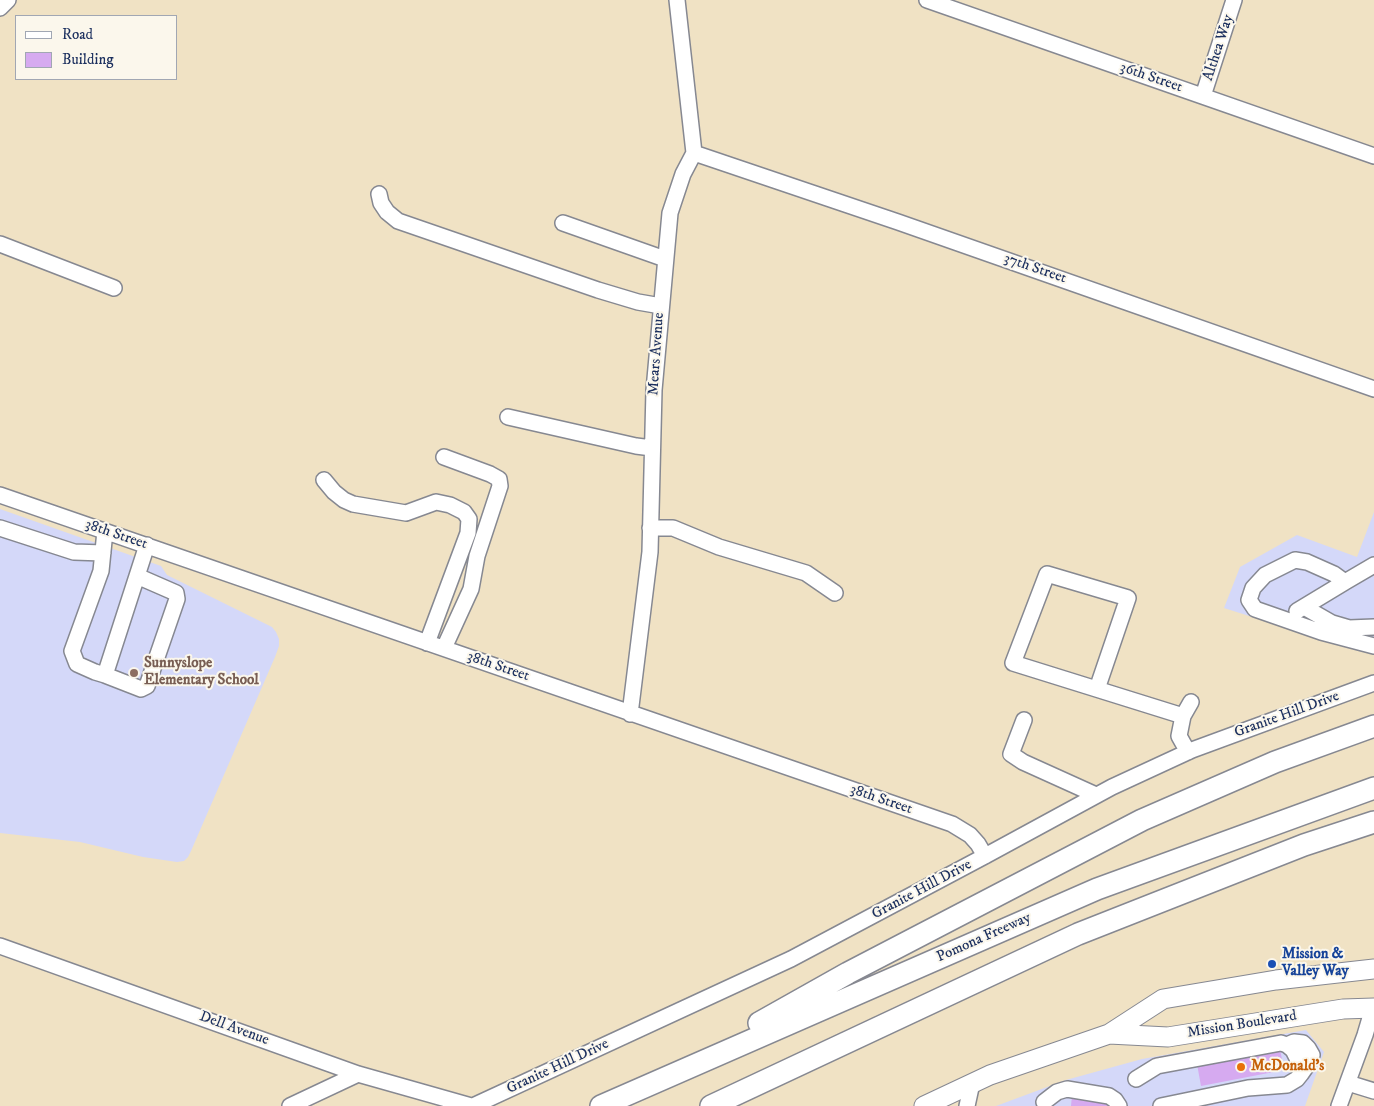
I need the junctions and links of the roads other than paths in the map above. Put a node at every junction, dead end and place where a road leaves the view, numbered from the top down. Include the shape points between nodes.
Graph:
1 (8, 0) edge
2 (677, 0) edge
3 (927, 0) edge
4 (1234, 0) edge
5 (947, 4) edge
6 (0, 8) edge
7 (1203, 96) junction
8 (694, 153) junction
9 (1374, 156) edge
10 (379, 194) dead end
11 (562, 223) dead end
12 (0, 244) edge
13 (665, 259) junction
14 (114, 288) dead end
15 (661, 306) junction
16 (1374, 388) edge
17 (508, 417) dead end
18 (652, 448) junction
19 (444, 457) dead end
20 (324, 480) dead end
21 (0, 495) edge
22 (0, 528) edge
23 (650, 528) junction
24 (105, 531) junction
25 (147, 545) junction
26 (103, 553) junction
27 (1374, 565) edge
28 (137, 576) junction
29 (1345, 582) junction
30 (835, 593) dead end
31 (1304, 607) junction
32 (1284, 619) junction
33 (1374, 627) edge
34 (428, 643) junction
35 (1374, 646) edge
36 (444, 648) junction
37 (105, 675) junction
38 (1374, 683) edge
39 (1097, 690) junction
40 (1191, 702) dead end
41 (630, 714) junction
42 (1183, 716) junction
43 (1024, 720) dead end
44 (1374, 726) edge
45 (1188, 752) junction
46 (1374, 788) edge
47 (1096, 795) junction
48 (1374, 822) edge
49 (985, 856) junction
50 (0, 946) edge
51 (1374, 969) edge
52 (1374, 1007) edge
53 (1109, 1034) junction
54 (358, 1074) junction
55 (1136, 1079) dead end
56 (972, 1083) junction
57 (1348, 1083) junction
58 (650, 1084) junction
59 (1374, 1091) edge
60 (1044, 1102) dead end
61 (290, 1106) edge
62 (472, 1106) edge
63 (601, 1106) edge
64 (711, 1106) edge
65 (924, 1106) edge
66 (967, 1106) edge
67 (1119, 1106) edge
68 (1161, 1106) edge
69 (1339, 1106) edge

1 - 6 street
2 - 8 street
3 - 5 street, 36th Street
4 - 7 street, Althea Way
5 - 7 street, 36th Street
7 - 9 street, 36th Street
8 - 13 street, Mears Avenue via 670,213
8 - 16 street, 37th Street
10 - 15 street via 387,212 398,220 606,292
11 - 13 street
12 - 14 street
13 - 15 street, Mears Avenue
15 - 18 street, Mears Avenue
17 - 18 street
18 - 23 street, Mears Avenue
19 - 36 street via 490,474 498,479 500,486 477,556 471,589
20 - 34 street via 334,492 353,504 406,513 436,502 464,512 469,519 468,533
21 - 24 street, 38th Street
22 - 26 street via 74,552
23 - 30 street via 672,528 719,547 806,573
23 - 41 street, Mears Avenue via 646,596
24 - 25 street, 38th Street
24 - 26 street
25 - 28 street
25 - 34 street, 38th Street
26 - 37 street via 101,570 72,651 77,664
27 - 29 street
28 - 37 street
28 - 37 street via 176,593 177,599 147,686 141,689
29 - 31 street
29 - 32 street via 1308,562 1295,560 1265,575 1253,588 1248,600 1255,609
31 - 32 street
31 - 33 street via 1349,628
32 - 35 street
34 - 36 street, 38th Street
36 - 41 street, 38th Street
38 - 45 street, Granite Hill Drive
39 - 39 street via 1012,663 1047,574 1128,598
39 - 42 street
40 - 42 street
41 - 49 street, 38th Street via 952,824 970,835
42 - 45 street via 1179,736
43 - 47 street via 1010,754
44 - 58 highway via 1275,762 1142,820 848,973
45 - 47 street, Granite Hill Drive
46 - 58 highway, Pomona Freeway via 1097,889
47 - 49 street, Granite Hill Drive
48 - 64 highway via 1304,845 1078,934
49 - 62 street, Granite Hill Drive via 790,959
50 - 54 street, Dell Avenue
51 - 53 main road, Mission Boulevard via 1276,980 1163,999
52 - 53 main road, Mission Boulevard via 1168,1037
52 - 57 street
53 - 56 main road, Mission Boulevard
54 - 61 street
54 - 62 street, Dell Avenue
55 - 68 street via 1157,1066 1281,1043 1293,1050 1297,1058 1301,1074 1287,1085 1248,1088
56 - 65 main road, Mission Boulevard
56 - 66 street
57 - 59 street
57 - 69 street
58 - 63 highway, Pomona Freeway
60 - 67 street via 1067,1089 1109,1096

